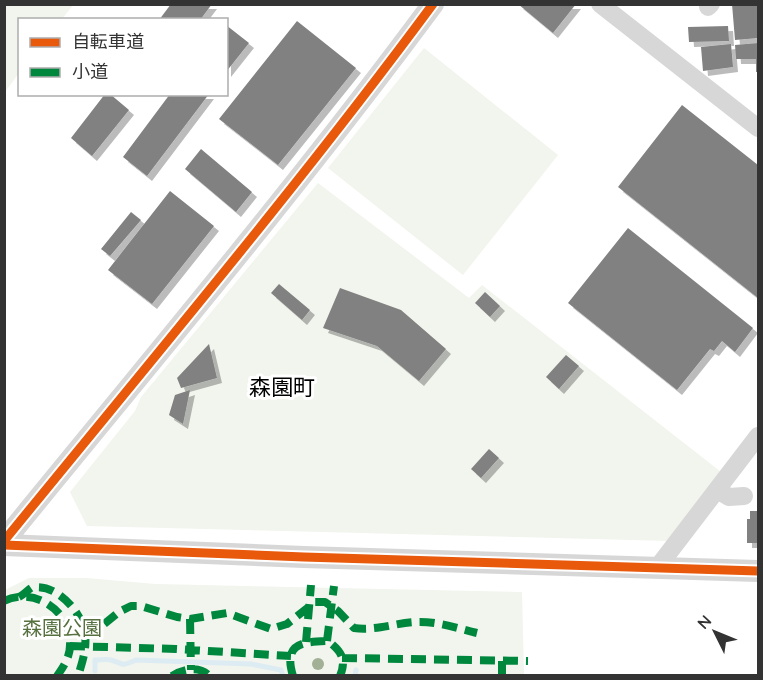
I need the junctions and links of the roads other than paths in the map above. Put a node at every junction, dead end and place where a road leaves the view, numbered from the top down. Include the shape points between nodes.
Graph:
1 (433, 4) edge
2 (600, 4) edge
3 (759, 128) edge
4 (759, 435) edge
5 (717, 490) junction
6 (744, 496) dead end
7 (4, 543) edge
8 (657, 568) junction
9 (759, 571) edge

1 - 7 street
2 - 3 street
4 - 5 street
5 - 6 street via 729,497
5 - 8 street
7 - 8 street
8 - 9 street

